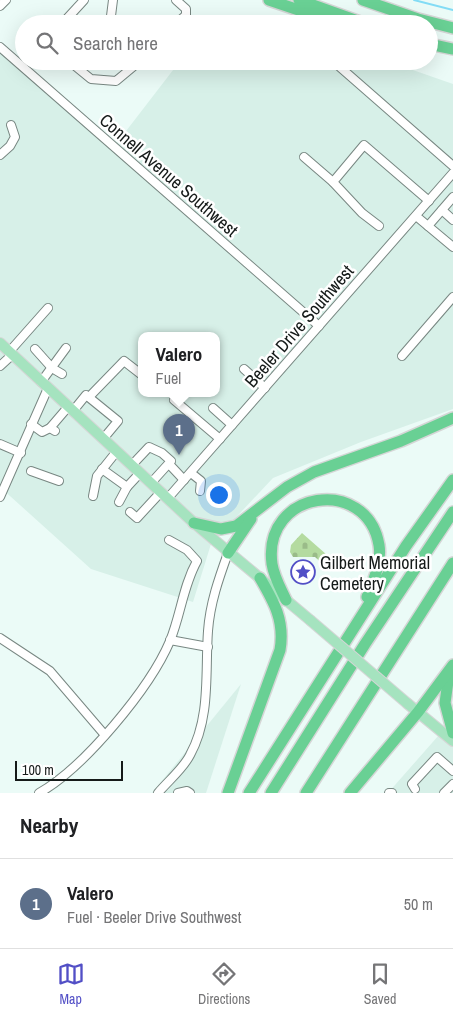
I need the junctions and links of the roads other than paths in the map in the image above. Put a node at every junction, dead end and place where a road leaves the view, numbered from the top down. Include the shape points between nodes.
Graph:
1 (6, 0) edge
2 (84, 0) edge
3 (113, 0) edge
4 (176, 0) edge
5 (270, 0) edge
6 (299, 0) edge
7 (364, 0) edge
8 (0, 6) edge
9 (70, 15) edge
10 (111, 15) edge
11 (186, 15) edge
12 (314, 15) edge
13 (341, 15) edge
14 (407, 15) edge
15 (438, 24) edge
16 (453, 28) edge
17 (0, 47) edge
18 (15, 60) edge
19 (26, 70) edge
20 (80, 70) edge
21 (129, 70) edge
22 (343, 70) edge
23 (12, 125) dead end
24 (0, 155) edge
25 (304, 157) dead end
26 (453, 166) edge
27 (453, 173) edge
28 (333, 182) junction
29 (442, 186) junction
30 (453, 196) edge
31 (429, 201) junction
32 (442, 210) junction
33 (416, 216) junction
34 (453, 220) edge
35 (379, 226) dead end
36 (428, 226) junction
37 (453, 247) edge
38 (453, 297) edge
39 (48, 308) dead end
40 (319, 326) junction
41 (0, 343) edge
42 (66, 348) dead end
43 (35, 349) dead end
44 (11, 353) junction
45 (402, 356) dead end
46 (0, 366) edge
47 (52, 368) junction
48 (244, 369) dead end
49 (138, 373) edge
50 (62, 374) dead end
51 (45, 385) junction
52 (265, 388) junction
53 (88, 397) junction
54 (174, 400) dead end
55 (213, 408) dead end
56 (71, 409) junction
57 (453, 418) edge
58 (32, 424) junction
59 (232, 425) junction
60 (103, 439) junction
61 (223, 439) junction
62 (0, 444) edge
63 (117, 451) junction
64 (20, 453) junction
65 (169, 464) junction
66 (102, 469) junction
67 (136, 469) junction
68 (31, 471) dead end
69 (190, 473) junction
70 (184, 480) junction
71 (453, 480) edge
72 (59, 481) dead end
73 (151, 483) junction
74 (126, 487) junction
75 (2, 488) edge
76 (200, 491) dead end
77 (164, 495) junction
78 (93, 496) dead end
79 (0, 497) edge
80 (119, 502) dead end
81 (130, 512) dead end
82 (257, 512) junction
83 (453, 512) edge
84 (194, 523) junction
85 (169, 540) dead end
86 (228, 553) junction
87 (453, 563) edge
88 (260, 578) junction
89 (286, 600) junction
90 (360, 616) junction
91 (0, 638) edge
92 (170, 640) junction
93 (208, 647) junction
94 (452, 666) edge
95 (418, 712) junction
96 (453, 733) edge
97 (104, 734) junction
98 (453, 741) edge
99 (453, 771) edge
100 (453, 784) edge
101 (415, 792) edge
102 (39, 793) edge
103 (158, 793) edge
104 (178, 793) edge
105 (190, 793) edge
106 (228, 793) edge
107 (249, 793) edge
108 (271, 793) edge
109 (306, 793) edge
110 (350, 793) edge
111 (444, 793) edge

1 - 8 street
2 - 9 street
3 - 10 street
4 - 11 street via 186,9
5 - 12 highway
6 - 13 highway
7 - 14 highway
15 - 16 highway
17 - 18 street, Connell Avenue Southwest
19 - 40 street, Connell Avenue Southwest
20 - 21 street via 91,79 116,81
22 - 26 street
23 - 24 street via 15,137
25 - 28 street
27 - 29 street, Beeler Drive Southwest
28 - 31 street via 364,145
28 - 35 street
29 - 30 street
29 - 31 street, Beeler Drive Southwest
30 - 32 street
31 - 33 street, Beeler Drive Southwest
32 - 34 street
32 - 36 street
33 - 36 street
33 - 40 street, Beeler Drive Southwest
36 - 37 street
38 - 45 street
39 - 44 street
40 - 52 street, Beeler Drive Southwest
41 - 44 main road
42 - 47 street
43 - 47 street
44 - 46 street
44 - 51 main road
47 - 50 street
47 - 51 street
48 - 52 street
49 - 53 street via 124,361
51 - 56 main road
51 - 58 street
52 - 59 street, Beeler Drive Southwest
53 - 56 street via 86,395
53 - 60 street via 118,421
54 - 61 street
55 - 59 street
56 - 58 street via 52,429 42,432
56 - 60 main road
57 - 82 highway via 401,441 314,472 287,487
58 - 64 street
59 - 61 street, Beeler Drive Southwest
60 - 63 main road
61 - 69 street, Beeler Drive Southwest
62 - 64 street
63 - 66 street
63 - 67 main road
64 - 75 street
65 - 67 street via 171,461 162,453 149,447
65 - 70 street
65 - 73 street
66 - 74 street
66 - 78 street via 97,476
67 - 73 main road
67 - 74 street
68 - 72 street
69 - 70 street, Beeler Drive Southwest
69 - 76 street via 201,481
70 - 77 street, Beeler Drive Southwest
71 - 90 highway
73 - 77 main road
74 - 80 street
75 - 79 street
77 - 81 street, Beeler Drive Southwest via 136,518
77 - 84 main road
82 - 84 highway via 229,528
82 - 86 highway
83 - 108 highway
84 - 86 main road
85 - 92 street via 188,550 197,562 188,577
86 - 88 main road
86 - 93 street via 213,598
87 - 109 highway
88 - 89 main road
88 - 106 highway via 277,608 282,637
89 - 90 highway via 272,566 272,544 279,525 302,504 318,500 344,502 362,513 373,528 379,546 377,567
89 - 95 main road, bridge
90 - 107 highway
91 - 97 street via 50,671
92 - 93 street
92 - 97 street via 142,689
93 - 103 street via 208,685 201,724 190,755
94 - 95 highway
94 - 96 highway via 445,703
95 - 98 main road
95 - 110 highway
97 - 102 street via 71,770
99 - 101 street via 436,757 412,784
100 - 111 street
104 - 105 street

